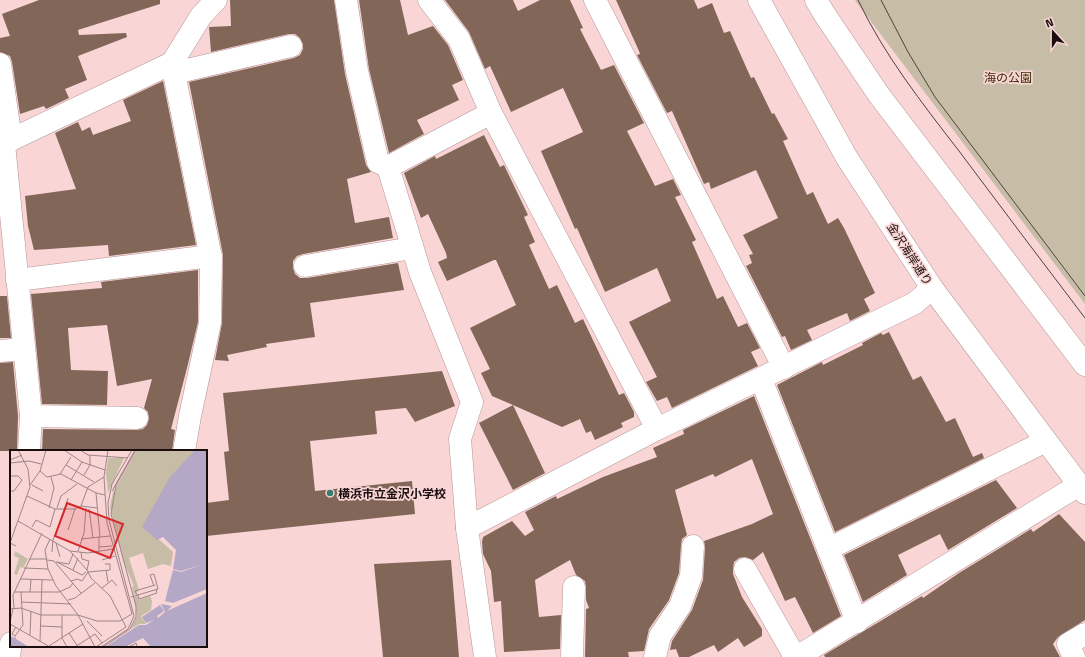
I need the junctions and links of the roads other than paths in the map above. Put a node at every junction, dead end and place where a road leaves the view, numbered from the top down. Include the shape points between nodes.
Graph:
1 (216, 0) edge
2 (346, 0) edge
3 (429, 0) edge
4 (595, 0) edge
5 (759, 0) edge
6 (816, 0) edge
7 (291, 46) dead end
8 (0, 64) edge
9 (173, 68) junction
10 (491, 113) junction
11 (5, 143) edge
12 (388, 168) junction
13 (412, 248) junction
14 (211, 256) junction
15 (305, 266) dead end
16 (17, 280) junction
17 (932, 288) junction
18 (23, 349) junction
19 (0, 350) edge
20 (1085, 365) edge
21 (784, 368) junction
22 (761, 379) junction
23 (31, 416) junction
24 (137, 418) dead end
25 (657, 429) junction
26 (1046, 441) junction
27 (29, 450) edge
28 (184, 450) edge
29 (1082, 489) edge
30 (467, 528) junction
31 (693, 546) dead end
32 (828, 549) junction
33 (745, 569) dead end
34 (574, 587) dead end
35 (857, 622) junction
36 (1085, 634) edge
37 (10, 647) edge
38 (9, 657) edge
39 (485, 657) edge
40 (572, 657) edge
41 (655, 657) edge
42 (796, 657) edge
43 (1074, 657) edge

1 - 9 street via 201,16
2 - 12 street via 378,162
3 - 10 street via 459,39
4 - 21 street
5 - 17 street, 金沢海岸通り via 847,158
6 - 20 street via 879,95
7 - 9 street
8 - 11 street
9 - 11 street
9 - 14 street
10 - 12 street
10 - 25 street
11 - 16 street
12 - 13 street
13 - 15 street
13 - 30 street via 472,402 460,439
14 - 16 street
14 - 28 street via 210,323
16 - 18 street
17 - 21 street via 915,303
17 - 26 street, 金沢海岸通り
18 - 19 street
18 - 23 street
21 - 22 street
22 - 25 street
22 - 32 street
23 - 24 street
23 - 27 street
25 - 30 street
26 - 29 street, 金沢海岸通り
26 - 32 street
29 - 35 street
30 - 39 street
31 - 41 street via 690,576 680,606 660,636
32 - 35 street
33 - 42 street
34 - 40 street
35 - 42 street
36 - 43 street via 1068,644
37 - 38 street

